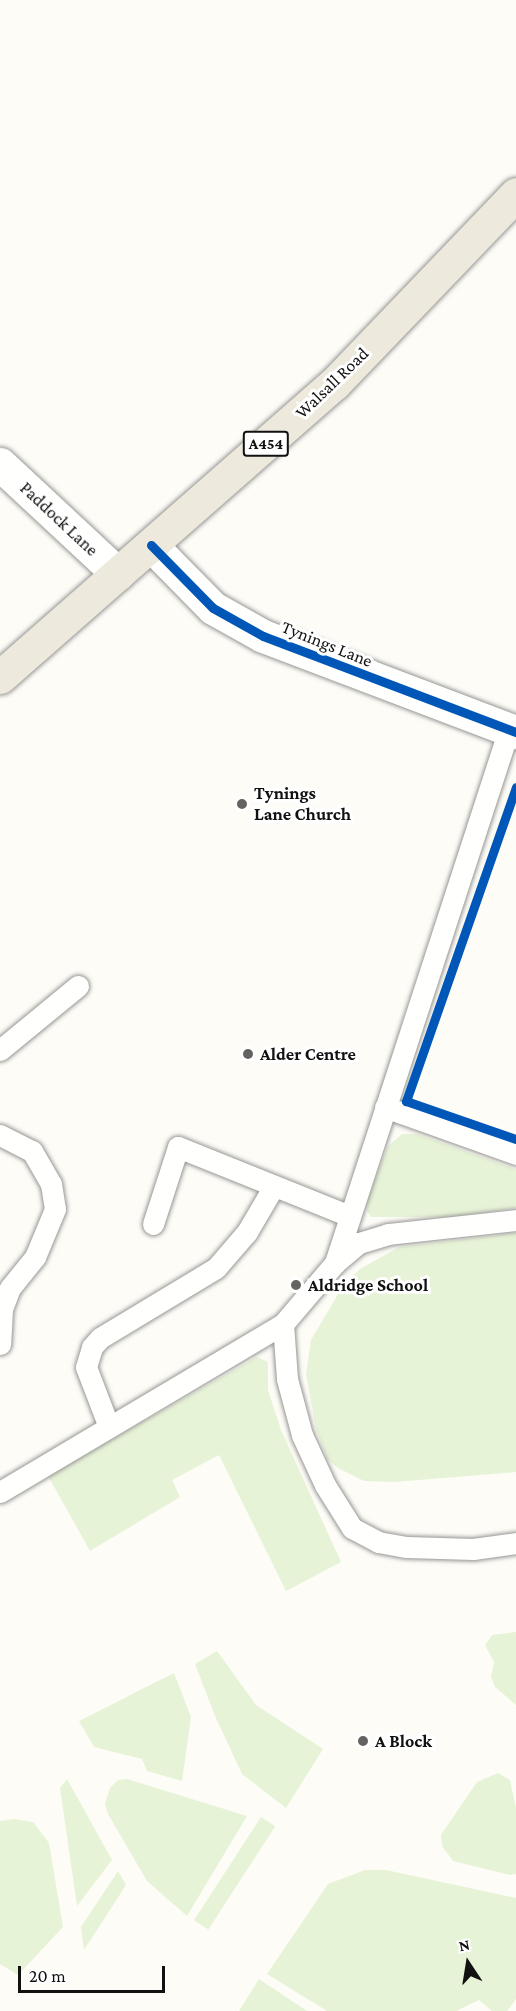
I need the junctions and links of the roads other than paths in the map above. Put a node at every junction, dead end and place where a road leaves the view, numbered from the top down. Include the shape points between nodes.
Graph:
1 (516, 194) edge
2 (0, 464) edge
3 (152, 545) junction
4 (118, 574) junction
5 (0, 678) edge
6 (512, 730) edge
7 (78, 986) dead end
8 (0, 1050) edge
9 (385, 1107) junction
10 (0, 1135) edge
11 (516, 1154) edge
12 (274, 1186) junction
13 (350, 1215) junction
14 (516, 1220) edge
15 (153, 1224) dead end
16 (335, 1263) junction
17 (283, 1324) junction
18 (0, 1344) edge
19 (109, 1427) junction
20 (0, 1492) edge
21 (516, 1543) edge

1 - 3 main road, Walsall Road / A454 via 334,384
2 - 4 street, Paddock Lane
3 - 4 main road, Walsall Road / A454
3 - 6 street, Tynings Lane via 213,608 263,636
4 - 5 main road, Walsall Road / A454
6 - 9 lane
7 - 8 lane
9 - 11 lane
9 - 13 lane
10 - 18 lane via 32,1151 51,1184 55,1209 35,1257 10,1288 2,1309
12 - 13 lane
12 - 15 lane via 178,1147
12 - 19 lane via 247,1232 216,1268 100,1338 92,1347 86,1367
13 - 16 lane
14 - 16 lane via 388,1234 359,1243
16 - 17 lane
17 - 19 lane
17 - 21 lane via 287,1379 302,1435 325,1485 352,1528 378,1542 407,1547 473,1549
19 - 20 lane

